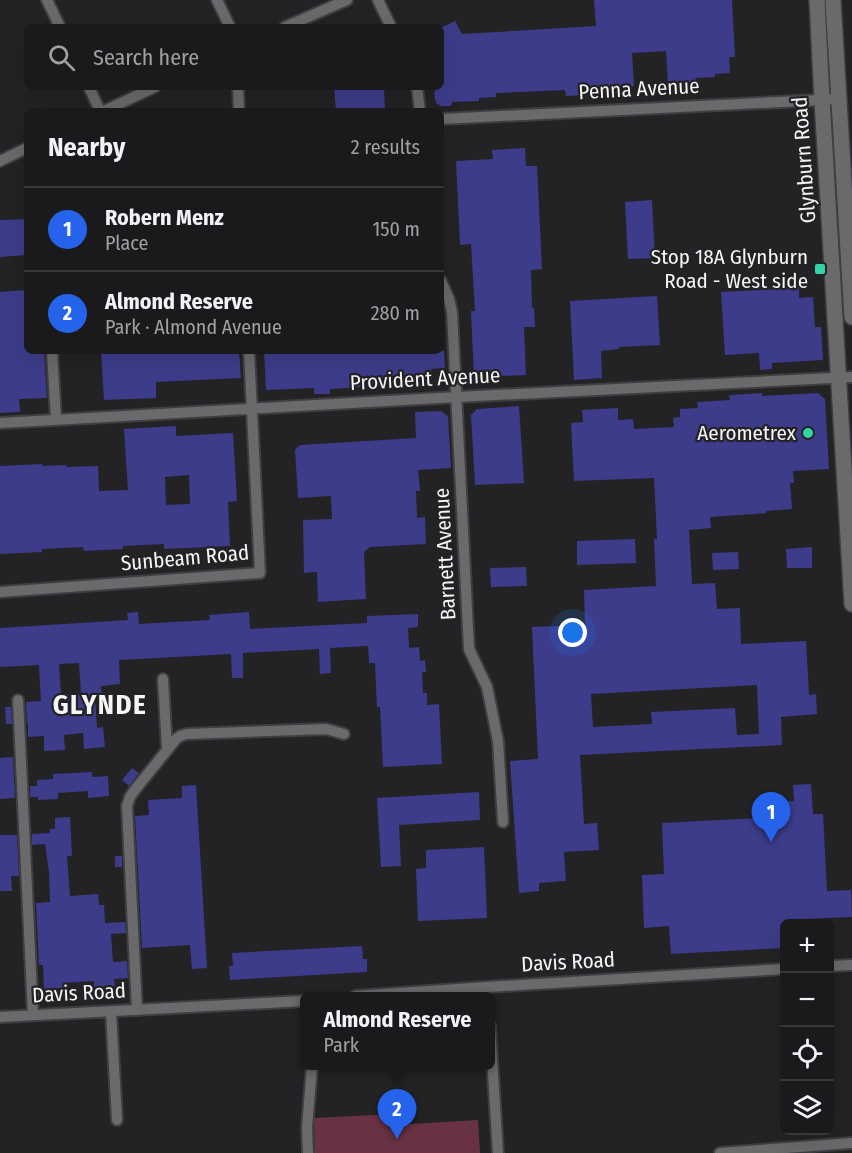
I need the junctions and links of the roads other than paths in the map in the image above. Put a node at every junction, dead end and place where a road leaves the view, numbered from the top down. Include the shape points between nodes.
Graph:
1 (47, 0) edge
2 (217, 0) edge
3 (347, 0) edge
4 (378, 0) edge
5 (817, 0) edge
6 (833, 0) edge
7 (59, 24) edge
8 (229, 24) edge
9 (292, 24) edge
10 (390, 24) edge
11 (91, 90) edge
12 (148, 90) edge
13 (238, 90) edge
14 (417, 90) edge
15 (838, 99) junction
16 (822, 100) junction
17 (100, 108) edge
18 (109, 108) edge
19 (239, 108) edge
20 (420, 108) edge
21 (444, 119) edge
22 (24, 149) edge
23 (0, 161) edge
24 (444, 288) edge
25 (852, 317) edge
26 (52, 354) edge
27 (249, 354) edge
28 (846, 377) edge
29 (457, 397) junction
30 (251, 408) junction
31 (56, 419) junction
32 (0, 423) edge
33 (0, 592) edge
34 (852, 604) edge
35 (163, 679) dead end
36 (18, 700) dead end
37 (345, 734) dead end
38 (167, 749) junction
39 (503, 822) dead end
40 (852, 965) edge
41 (834, 966) edge
42 (780, 969) edge
43 (488, 992) edge
44 (300, 1001) edge
45 (137, 1010) junction
46 (111, 1012) junction
47 (33, 1015) junction
48 (0, 1017) edge
49 (312, 1070) edge
50 (493, 1070) edge
51 (117, 1120) dead end
52 (852, 1143) edge
53 (308, 1153) edge
54 (498, 1153) edge
55 (720, 1153) edge

1 - 7 street
2 - 8 street
3 - 9 street
4 - 10 street
5 - 16 main road, Glynburn Road
6 - 15 main road, Glynburn Road
11 - 17 street
12 - 18 street
13 - 19 street
14 - 20 street
15 - 16 street, Penna Avenue
15 - 25 main road, Glynburn Road
16 - 21 street, Penna Avenue
16 - 28 main road, Glynburn Road
22 - 23 street
24 - 29 street, Barnett Avenue via 452,312
26 - 31 street
27 - 30 street, Sunbeam Road
28 - 29 street, Provident Avenue
28 - 34 main road, Glynburn Road
29 - 30 street, Provident Avenue
29 - 39 street, Barnett Avenue via 469,649 487,687 498,741
30 - 31 street, Provident Avenue
30 - 33 street, Sunbeam Road via 260,573
31 - 32 street, Provident Avenue
35 - 38 street
36 - 47 street
37 - 38 street via 326,729 187,734 177,737
38 - 45 street via 128,803
40 - 41 street
42 - 43 street, Davis Road
44 - 45 street, Davis Road
45 - 46 street, Davis Road
46 - 47 street, Davis Road
46 - 51 street
47 - 48 street, Davis Road
49 - 53 street
50 - 54 street
52 - 55 street

